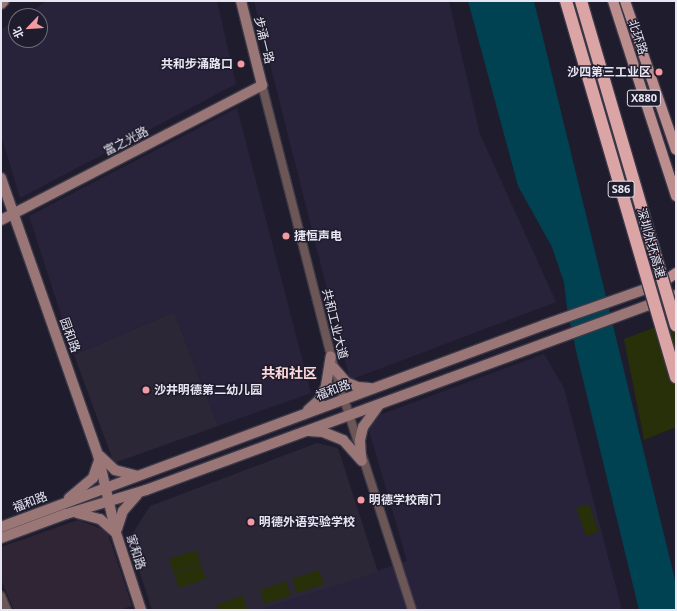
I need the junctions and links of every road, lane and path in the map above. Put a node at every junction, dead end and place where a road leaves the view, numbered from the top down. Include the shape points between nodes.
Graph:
1 (4, 1) edge
2 (241, 1) edge
3 (566, 1) edge
4 (581, 1) edge
5 (613, 1) edge
6 (625, 1) edge
7 (1, 4) edge
8 (262, 85) junction
9 (676, 150) edge
10 (1, 178) edge
11 (676, 196) edge
12 (12, 214) junction
13 (1, 220) edge
14 (676, 272) edge
15 (676, 279) edge
16 (659, 285) junction
17 (676, 295) edge
18 (663, 299) junction
19 (676, 300) edge
20 (676, 326) edge
21 (331, 356) junction
22 (334, 368) junction
23 (676, 377) edge
24 (380, 386) junction
25 (343, 400) junction
26 (385, 401) junction
27 (348, 415) junction
28 (296, 418) junction
29 (301, 432) junction
30 (98, 455) junction
31 (362, 461) junction
32 (141, 476) junction
33 (106, 488) junction
34 (146, 490) junction
35 (109, 502) junction
36 (63, 503) junction
37 (72, 513) junction
38 (1, 527) edge
39 (116, 533) junction
40 (1, 538) edge
41 (1, 596) edge
42 (138, 609) edge
43 (7, 610) edge
44 (412, 610) edge

1 - 7 main road
2 - 8 main road, 步涌一路
3 - 23 highway, 深圳外环高速 / S86, bridge
4 - 20 highway, 深圳外环高速 / S86, bridge
5 - 11 main road, 北环路 / X880
6 - 9 main road, 北环路 / X880
8 - 12 main road, 富之光路
8 - 21 street, 共和工业大道
10 - 12 main road, 园和路
12 - 13 main road, 富之光路
12 - 30 main road, 园和路
14 - 16 main road
15 - 16 main road, 福和路
16 - 24 main road, 福和路 via 622,296
17 - 18 main road, 福和路
18 - 19 main road
18 - 26 main road, 福和路
21 - 22 street, 共和工业大道
21 - 28 main road via 329,379 323,393 314,406
22 - 24 main road via 352,385 363,388
22 - 25 street, 共和工业大道
24 - 25 main road, 福和路
25 - 27 street, 共和工业大道
25 - 28 main road, 福和路
26 - 27 main road, 福和路
26 - 31 main road via 374,409 363,427 360,440
27 - 29 main road, 福和路
27 - 31 street, 共和工业大道
28 - 32 main road, 福和路
29 - 31 main road via 323,432 336,436 354,449
29 - 34 main road, 福和路
30 - 32 main road via 115,470
30 - 33 main road, 园和路
30 - 36 main road via 98,467 93,478
31 - 44 street, 共和工业大道
32 - 33 main road, 福和路
33 - 35 main road, 园和路
33 - 36 main road, 福和路
34 - 35 main road, 福和路
34 - 39 main road via 127,504 119,518
35 - 37 main road, 福和路
35 - 39 main road, 家和路
36 - 38 main road, 福和路
37 - 39 main road via 100,519
37 - 40 main road, 福和路
39 - 42 main road, 家和路
41 - 43 street

